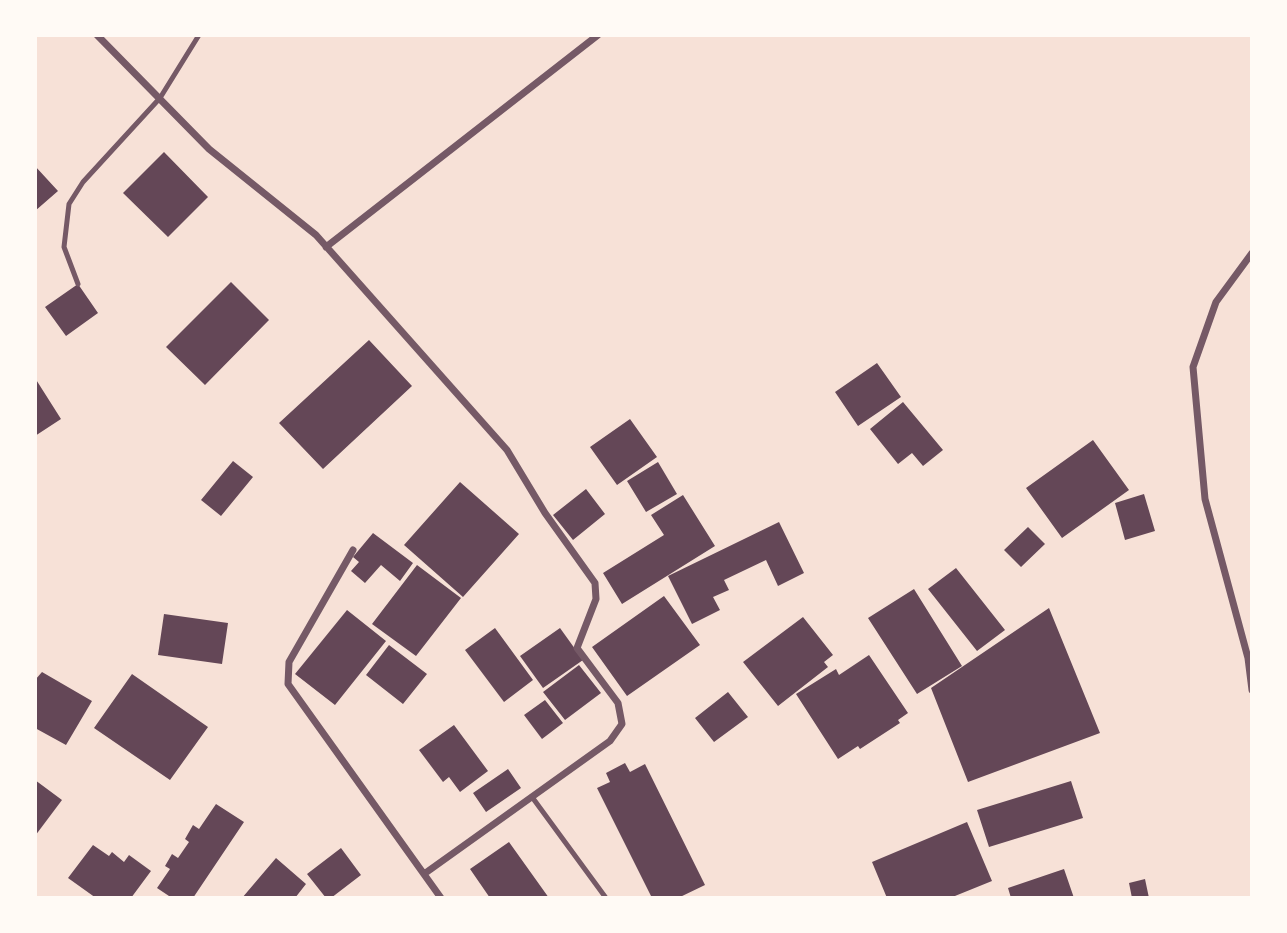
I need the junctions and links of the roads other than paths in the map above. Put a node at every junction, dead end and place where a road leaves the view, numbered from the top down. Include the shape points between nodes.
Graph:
1 (97, 35) edge
2 (199, 35) edge
3 (598, 35) edge
4 (160, 98) junction
5 (326, 247) junction
6 (1252, 253) edge
7 (78, 284) dead end
8 (353, 550) dead end
9 (1252, 690) edge
10 (532, 797) junction
11 (424, 874) junction
12 (441, 898) edge
13 (607, 898) edge

1 - 4 street
2 - 4 lane
3 - 5 street
4 - 5 street via 209,149
4 - 7 lane via 68,204 64,247
5 - 10 street via 507,450 595,583 596,599 577,648 618,704 622,724 610,741
6 - 9 street via 1216,302 1193,367 1205,499 1248,658
8 - 11 street via 289,663 288,684
10 - 11 street
10 - 13 lane
11 - 12 street

